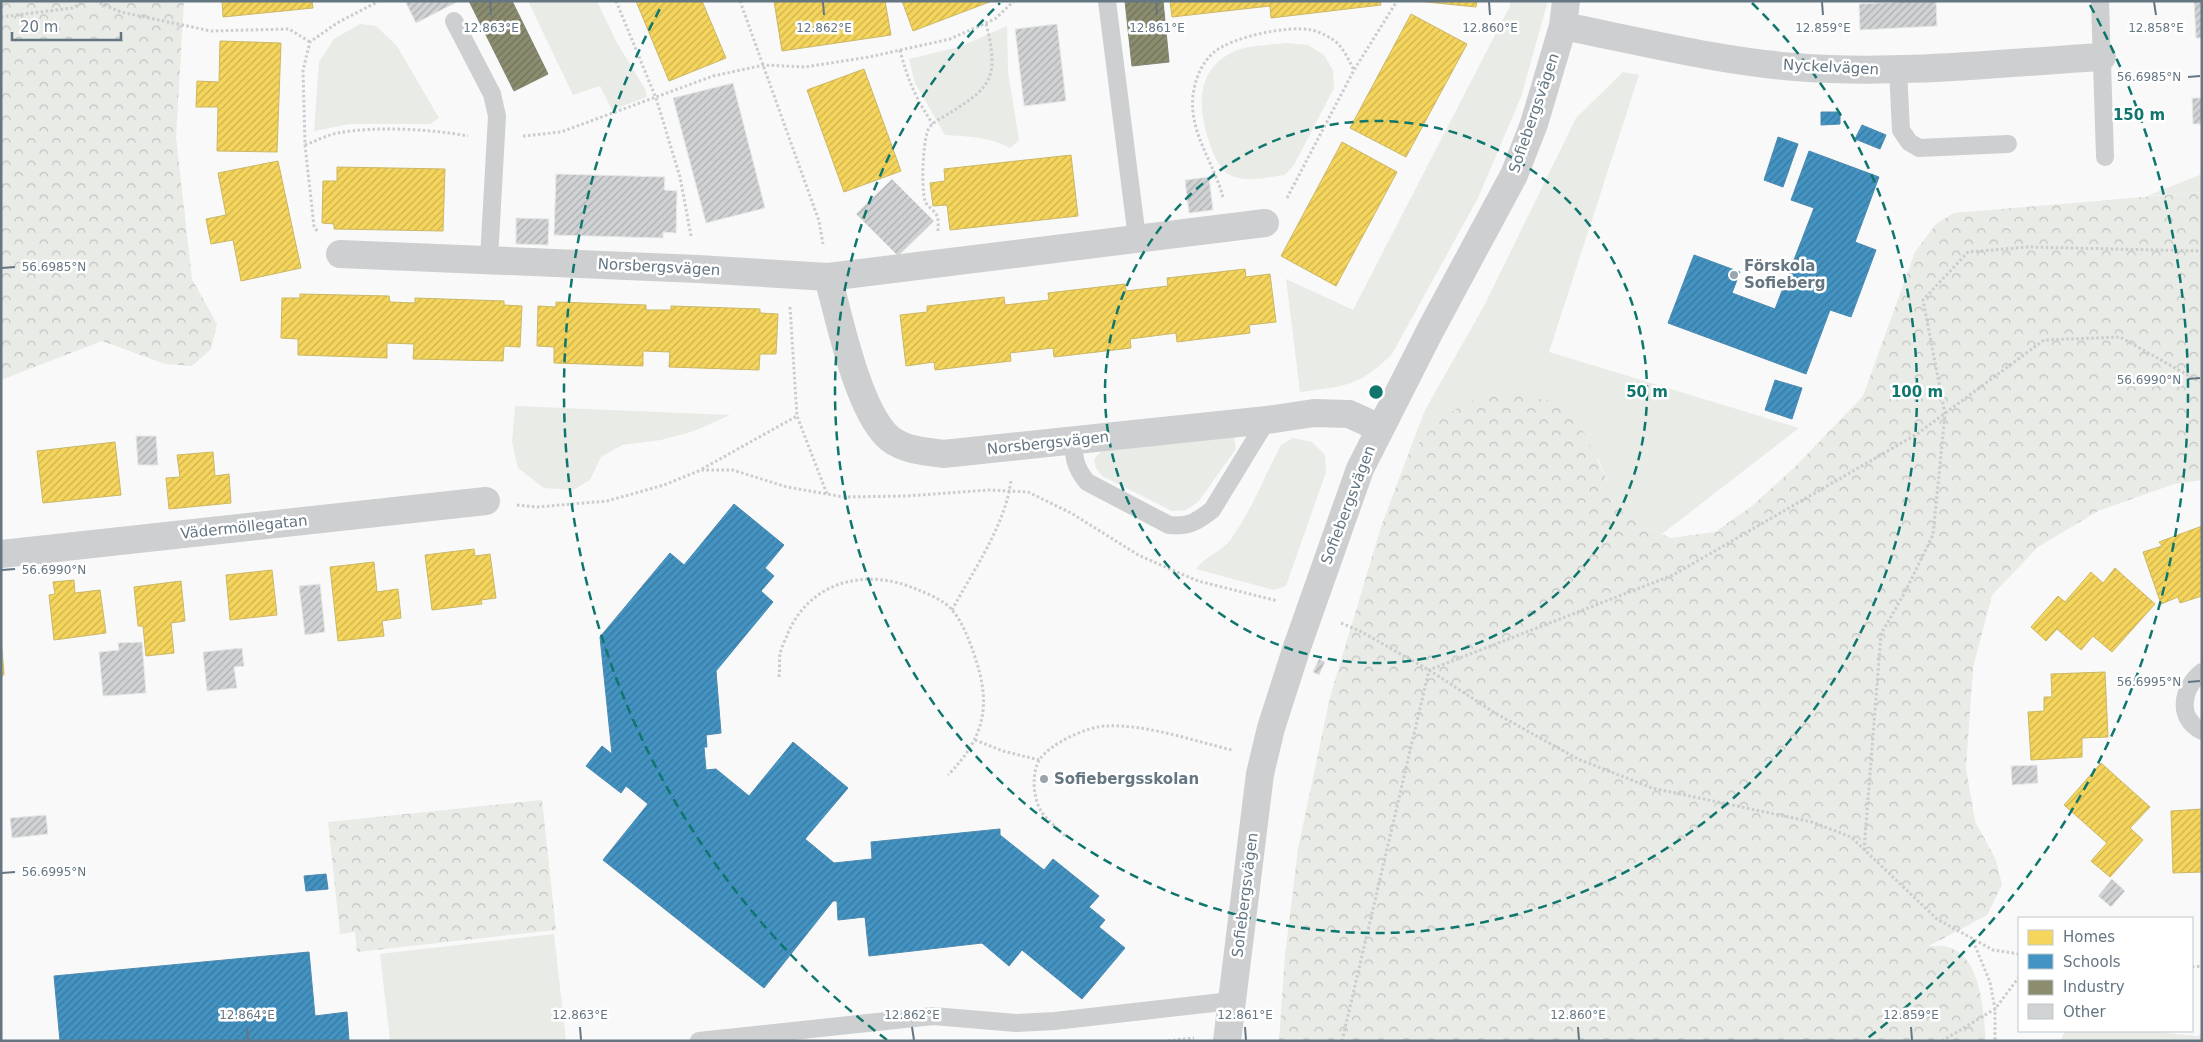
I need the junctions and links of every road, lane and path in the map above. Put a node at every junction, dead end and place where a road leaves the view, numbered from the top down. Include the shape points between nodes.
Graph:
1 (86, 1) edge
2 (95, 1) edge
3 (379, 1) edge
4 (616, 1) edge
5 (740, 1) edge
6 (1014, 1) edge
7 (1107, 1) edge
8 (1396, 1) edge
9 (2100, 1) edge
10 (1565, 14) edge
11 (1, 17) edge
12 (454, 21) dead end
13 (986, 23) junction
14 (310, 42) junction
15 (900, 50) junction
16 (2102, 57) junction
17 (764, 64) junction
18 (1354, 70) junction
19 (1898, 70) junction
20 (656, 98) junction
21 (933, 124) junction
22 (497, 141) junction
23 (2008, 144) dead end
24 (305, 145) junction
25 (2105, 157) dead end
26 (1265, 223) joint
27 (1232, 227) junction
28 (1137, 238) junction
29 (2202, 252) edge
30 (340, 254) joint
31 (489, 259) junction
32 (941, 263) junction
33 (698, 269) junction
34 (787, 274) junction
35 (828, 277) junction
36 (2200, 382) dead end
37 (1945, 414) junction
38 (797, 416) junction
39 (1267, 420) junction
40 (1380, 428) junction
41 (1073, 440) junction
42 (701, 470) dead end
43 (1010, 491) dead end
44 (826, 494) dead end
45 (486, 501) dead end
46 (1, 554) edge
47 (952, 610) junction
48 (2202, 672) edge
49 (779, 677) dead end
50 (2202, 731) edge
51 (975, 740) junction
52 (1264, 758) junction
53 (1039, 760) junction
54 (948, 775) dead end
55 (1065, 836) dead end
56 (1864, 850) dead end
57 (1973, 940) dead end
58 (2018, 978) edge
59 (1232, 1002) junction
60 (1996, 1009) junction
61 (699, 1041) edge
62 (1227, 1041) edge
63 (1342, 1041) edge
64 (1942, 1041) edge
65 (1995, 1041) edge

1 - 11 path via 72,8
2 - 14 path via 121,12 211,31 289,29
3 - 14 path via 337,23
4 - 20 path
5 - 17 path
6 - 13 path via 995,20
7 - 28 lane
8 - 18 path
9 - 16 lane
10 - 19 street, Nyckelvägen via 1711,56 1794,67
10 - 40 street, Sofiebergsvägen via 1534,124 1514,175
12 - 22 lane via 492,94 497,116
13 - 15 path via 950,39
13 - 21 path via 993,65 988,82 975,98
14 - 24 path via 303,70
15 - 17 path via 805,67
15 - 21 path via 908,80
16 - 19 street, Nyckelvägen
16 - 25 lane
17 - 20 path via 713,76
17 - 35 path via 819,221
18 - 26 path via 1283,206
18 - 27 path via 1345,52 1333,40 1311,30 1283,30 1234,40 1214,52 1201,67 1194,89 1192,112 1197,136 1218,180
19 - 23 lane via 1901,130 1909,142 1919,148
20 - 22 path via 561,132
20 - 33 path via 680,177
21 - 32 path via 927,131 925,144 924,186 925,203 937,215
22 - 24 path via 449,132 386,130 337,133
22 - 31 lane
24 - 30 path via 314,226 324,247
26 - 27 street, Norsbergsvägen
27 - 28 street, Norsbergsvägen
28 - 32 street, Norsbergsvägen
29 - 37 path via 2028,247 1968,252 1923,300
30 - 31 street, Norsbergsvägen
31 - 33 street, Norsbergsvägen
32 - 35 street, Norsbergsvägen
33 - 34 street, Norsbergsvägen
34 - 35 street, Norsbergsvägen
34 - 38 path
35 - 41 street, Norsbergsvägen via 866,406 886,436 907,448 943,454
36 - 37 path via 2120,337 2044,340
37 - 56 path via 1933,535 1881,634
37 - 63 path via 1917,434 1673,575 1429,670
38 - 42 path
38 - 44 path
39 - 40 street, Norsbergsvägen via 1314,413 1349,414
39 - 41 street, Norsbergsvägen
39 - 41 lane via 1212,510 1184,526 1169,525 1087,482 1078,471
40 - 52 street, Sofiebergsvägen via 1360,469 1327,559
43 - 47 path via 993,535
45 - 46 street, Vädermöllegatan
47 - 49 path via 930,595 897,580 867,578 837,583 809,601 792,624 780,652
47 - 51 path via 970,643 981,674 985,699 983,720
48 - 50 lane via 2192,680 2186,695 2185,712 2194,727
51 - 53 path
51 - 54 path via 964,759
52 - 53 path via 1144,730 1106,726 1076,734 1053,747
52 - 59 street, Sofiebergsvägen
53 - 55 path via 1033,788 1041,811
57 - 60 path via 1990,982
58 - 60 path
59 - 61 lane via 1016,1023 934,1016
59 - 62 street, Sofiebergsvägen
60 - 64 path
60 - 65 path

